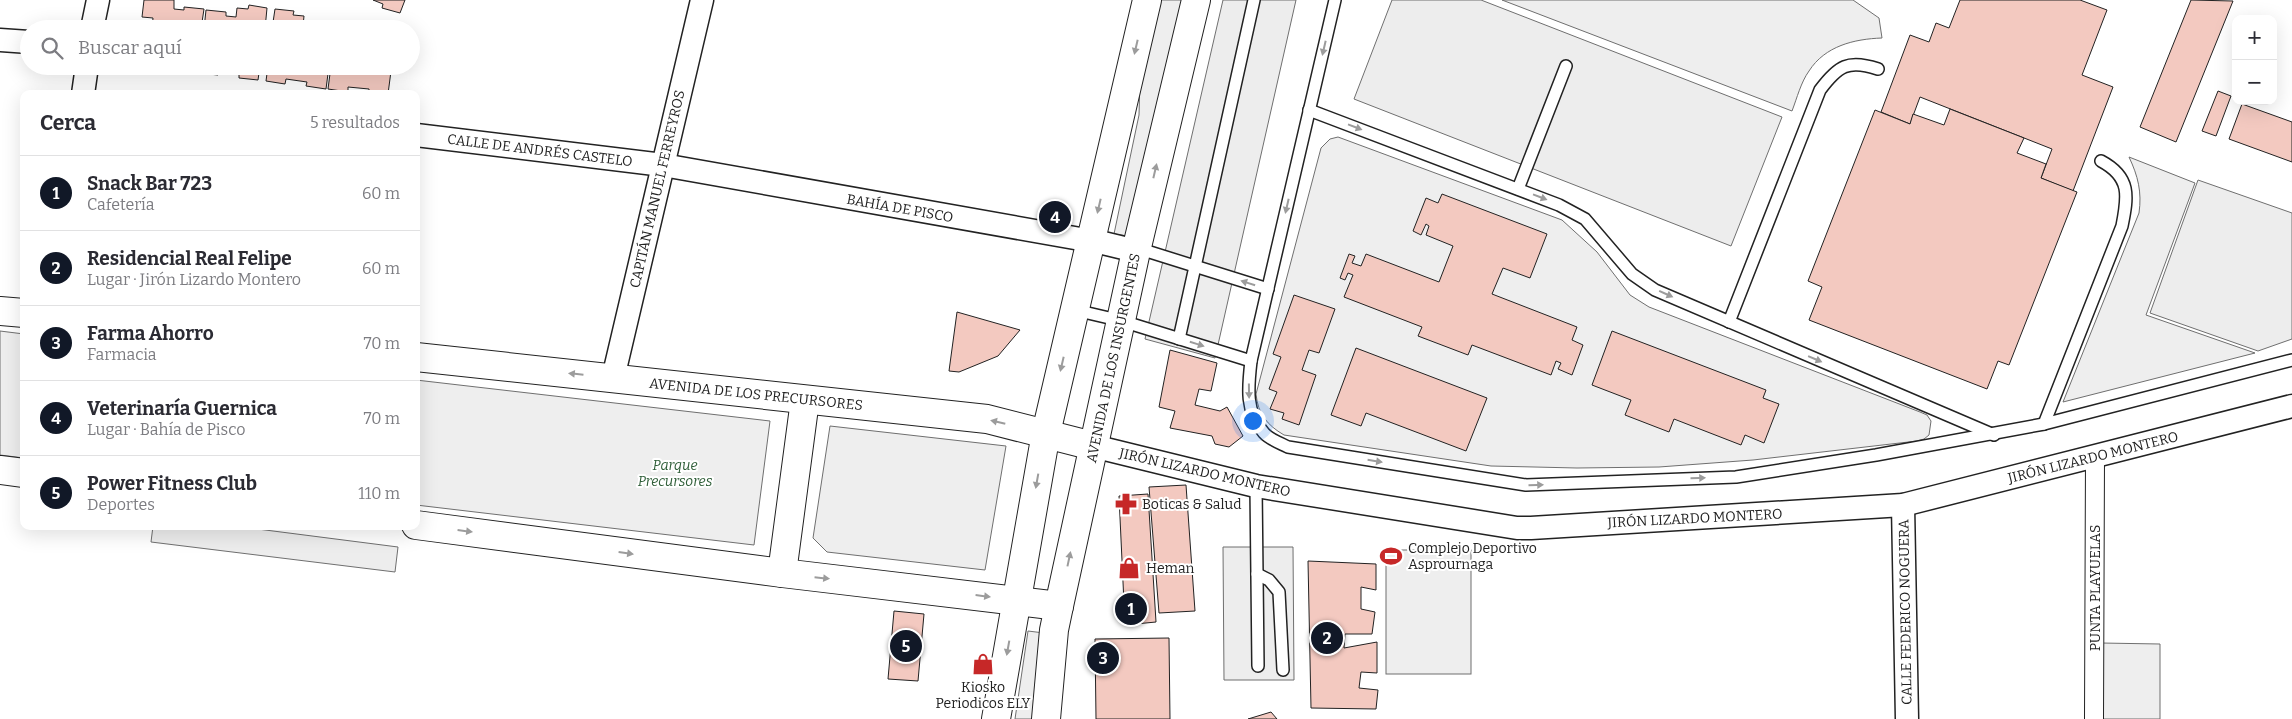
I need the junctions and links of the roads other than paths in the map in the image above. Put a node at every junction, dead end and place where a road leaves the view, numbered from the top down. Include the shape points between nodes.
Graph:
1 (98, 0) edge
2 (702, 0) edge
3 (1147, 0) edge
4 (1196, 0) edge
5 (1254, 0) edge
6 (1335, 0) edge
7 (94, 20) edge
8 (0, 40) edge
9 (20, 41) edge
10 (1566, 66) dead end
11 (1878, 69) dead end
12 (86, 75) edge
13 (84, 90) edge
14 (1309, 110) junction
15 (420, 135) edge
16 (2101, 161) dead end
17 (663, 165) junction
18 (1518, 189) junction
19 (1090, 241) junction
20 (1137, 249) junction
21 (1195, 266) junction
22 (1268, 289) junction
23 (1075, 310) junction
24 (0, 311) edge
25 (20, 314) edge
26 (1122, 321) junction
27 (1729, 322) junction
28 (1179, 339) junction
29 (420, 357) edge
30 (2292, 360) edge
31 (1251, 361) junction
32 (613, 378) junction
33 (805, 400) junction
34 (2292, 406) edge
35 (2044, 424) junction
36 (1046, 433) junction
37 (1994, 435) junction
38 (1093, 446) junction
39 (2095, 457) junction
40 (0, 470) edge
41 (20, 472) edge
42 (1256, 486) junction
43 (1903, 505) junction
44 (420, 526) edge
45 (782, 573) junction
46 (1257, 574) junction
47 (1017, 600) junction
48 (1059, 606) junction
49 (1258, 666) dead end
50 (1283, 670) dead end
51 (996, 719) edge
52 (1046, 719) edge
53 (1907, 719) edge
54 (2094, 719) edge

1 - 7 street
2 - 17 street, CAPITÁN MANUEL FERREYROS
3 -> 19 main road
20 -> 4 main road, AVENIDA DE LOS INSURGENTES
5 - 21 lane
6 -> 14 lane
8 - 9 street
10 - 18 lane
11 - 27 lane via 1862,64 1848,65 1832,73 1820,90
12 - 13 street
14 -> 18 lane
14 -> 22 lane
15 - 17 street, CALLE DE ANDRÉS CASTELO
16 - 35 lane via 2115,169 2123,180 2127,202 2122,226
17 - 19 street, BAHÍA DE PISCO
17 - 32 street, CAPITÁN MANUEL FERREYROS
18 -> 27 lane via 1585,219 1632,274 1655,290
19 - 20 street, BAHÍA DE PISCO
19 - 23 main road
20 - 21 lane
20 - 26 main road, AVENIDA DE LOS INSURGENTES
22 -> 21 lane
21 - 28 lane
22 - 31 lane
23 - 26 lane
23 -> 36 main road
24 - 25 main road
26 - 28 lane
26 - 38 main road, AVENIDA DE LOS INSURGENTES
27 -> 37 lane
28 -> 31 lane
32 -> 29 main road, AVENIDA DE LOS PRECURSORES
30 - 35 lane
31 -> 37 lane via 1248,391 1251,414 1264,434 1288,447 1526,485 1736,477
32 - 33 main road, AVENIDA DE LOS PRECURSORES
36 -> 33 main road, AVENIDA DE LOS PRECURSORES via 987,419
33 - 45 main road
34 - 39 street, JIRÓN LIZARDO MONTERO
35 - 37 lane
36 - 38 main road, AVENIDA DE LOS PRECURSORES
36 -> 47 main road
38 - 42 street, JIRÓN LIZARDO MONTERO
48 -> 38 main road, AVENIDA DE LOS INSURGENTES
39 - 43 street, JIRÓN LIZARDO MONTERO
39 - 54 street, PUNTA PLAYUELAS
40 - 41 main road
42 - 43 street, JIRÓN LIZARDO MONTERO via 1518,528
42 - 46 lane
43 - 53 street, CALLE FEDERICO NOGUERA
44 -> 45 main road
45 -> 47 main road
46 - 49 lane
46 - 50 lane via 1269,580 1279,592
47 - 48 main road
47 -> 51 main road
48 - 52 main road, AVENIDA DE LOS INSURGENTES

